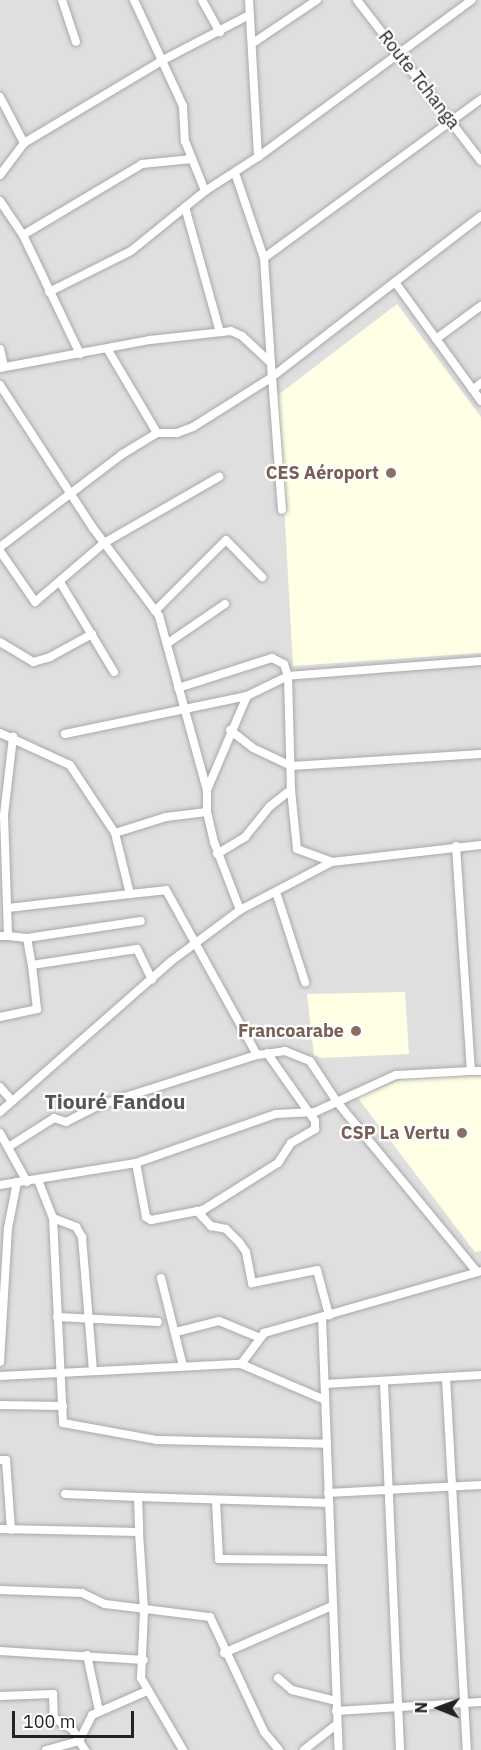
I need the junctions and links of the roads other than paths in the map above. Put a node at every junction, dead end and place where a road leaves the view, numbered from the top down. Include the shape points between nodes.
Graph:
1 (62, 0) edge
2 (134, 0) edge
3 (202, 0) edge
4 (249, 0) edge
5 (317, 0) edge
6 (357, 0) edge
7 (472, 0) edge
8 (249, 15) junction
9 (220, 32) junction
10 (76, 42) dead end
11 (253, 43) junction
12 (398, 54) junction
13 (163, 60) junction
14 (0, 97) edge
15 (481, 99) edge
16 (451, 121) junction
17 (24, 143) junction
18 (258, 157) junction
19 (192, 159) junction
20 (481, 161) edge
21 (235, 173) junction
22 (0, 175) edge
23 (205, 191) junction
24 (0, 201) edge
25 (185, 207) junction
26 (481, 216) edge
27 (23, 235) junction
28 (264, 258) junction
29 (395, 282) junction
30 (49, 292) junction
31 (481, 306) edge
32 (220, 332) junction
33 (436, 339) junction
34 (0, 349) edge
35 (108, 350) junction
36 (80, 354) junction
37 (269, 361) junction
38 (2, 367) edge
39 (272, 377) junction
40 (481, 383) edge
41 (0, 385) edge
42 (473, 390) junction
43 (481, 401) edge
44 (158, 433) junction
45 (219, 477) dead end
46 (73, 492) junction
47 (282, 510) dead end
48 (104, 543) junction
49 (0, 549) edge
50 (262, 577) dead end
51 (60, 582) junction
52 (225, 604) dead end
53 (154, 611) junction
54 (92, 634) junction
55 (0, 642) edge
56 (168, 643) junction
57 (481, 662) edge
58 (114, 672) dead end
59 (288, 676) junction
60 (178, 688) junction
61 (247, 696) junction
62 (183, 711) junction
63 (230, 730) junction
64 (0, 733) edge
65 (65, 734) dead end
66 (13, 737) junction
67 (481, 754) edge
68 (291, 766) junction
69 (207, 790) junction
70 (291, 790) junction
71 (207, 812) junction
72 (115, 833) junction
73 (481, 845) edge
74 (456, 846) junction
75 (218, 854) junction
76 (332, 862) junction
77 (276, 892) junction
78 (130, 894) junction
79 (9, 908) junction
80 (240, 910) junction
81 (141, 921) dead end
82 (4, 936) edge
83 (27, 938) junction
84 (195, 942) junction
85 (32, 965) junction
86 (152, 980) junction
87 (305, 982) dead end
88 (0, 1017) edge
89 (267, 1053) junction
90 (257, 1055) junction
91 (471, 1071) junction
92 (481, 1071) edge
93 (0, 1087) edge
94 (12, 1101) junction
95 (337, 1102) junction
96 (0, 1112) edge
97 (310, 1114) junction
98 (0, 1133) edge
99 (10, 1146) junction
100 (136, 1163) junction
101 (38, 1180) junction
102 (22, 1182) junction
103 (0, 1185) edge
104 (197, 1211) junction
105 (53, 1218) junction
106 (4, 1228) edge
107 (479, 1272) edge
108 (161, 1278) dead end
109 (2, 1298) edge
110 (326, 1316) junction
111 (57, 1317) junction
112 (90, 1318) junction
113 (158, 1322) dead end
114 (176, 1332) junction
115 (258, 1337) junction
116 (0, 1362) edge
117 (241, 1364) junction
118 (183, 1366) junction
119 (93, 1370) junction
120 (61, 1372) junction
121 (481, 1375) edge
122 (0, 1376) edge
123 (446, 1378) junction
124 (384, 1383) junction
125 (325, 1384) junction
126 (325, 1400) junction
127 (0, 1405) edge
128 (63, 1406) junction
129 (327, 1444) junction
130 (0, 1460) edge
131 (481, 1485) edge
132 (453, 1486) junction
133 (388, 1490) junction
134 (328, 1493) junction
135 (65, 1494) dead end
136 (138, 1497) junction
137 (216, 1501) junction
138 (329, 1503) junction
139 (0, 1529) edge
140 (11, 1530) junction
141 (139, 1533) junction
142 (331, 1560) junction
143 (0, 1590) edge
144 (332, 1606) junction
145 (144, 1610) junction
146 (0, 1651) edge
147 (224, 1653) junction
148 (87, 1655) junction
149 (144, 1660) junction
150 (278, 1678) dead end
151 (147, 1691) junction
152 (0, 1696) edge
153 (336, 1701) junction
154 (481, 1702) edge
155 (464, 1703) junction
156 (400, 1707) junction
157 (99, 1711) junction
158 (336, 1711) junction
159 (337, 1724) junction
160 (79, 1741) junction
161 (45, 1750) edge
162 (85, 1750) edge
163 (183, 1750) edge
164 (279, 1750) edge
165 (304, 1750) edge
166 (339, 1750) edge
167 (400, 1750) edge
168 (467, 1750) edge

1 - 10 street
2 - 13 street
3 - 9 street
4 - 8 street
5 - 11 street
6 - 12 street, Route Tchanga
7 - 12 street
8 - 9 street
8 - 11 street
9 - 13 street
11 - 18 street
12 - 16 street, Route Tchanga
12 - 18 street
13 - 17 street
13 - 19 street via 183,106 184,134
14 - 17 street
15 - 16 street
16 - 20 street, Route Tchanga
16 - 28 street
17 - 22 street
18 - 21 street
19 - 23 street
19 - 27 street via 142,164
21 - 23 street
21 - 28 street
23 - 25 street
24 - 27 street
25 - 30 street via 131,250
25 - 32 street
26 - 29 street
27 - 30 street
28 - 37 street
29 - 33 street
29 - 39 street
30 - 36 street
31 - 33 street
32 - 35 street via 150,340
32 - 37 street via 237,333
33 - 42 street
34 - 38 street
35 - 36 street
35 - 44 street
36 - 38 street
37 - 39 street
39 - 44 street via 193,427 177,433
39 - 47 street
40 - 42 street
41 - 46 street
42 - 43 street
44 - 46 street
45 - 48 street
46 - 48 street
46 - 49 street
48 - 51 street
48 - 53 street
49 - 51 street via 33,602
50 - 53 street via 226,540
51 - 54 street
52 - 56 street
53 - 56 street
54 - 55 street via 33,662
54 - 58 street
56 - 60 street
57 - 59 street
59 - 60 street via 284,664 272,658
59 - 61 street
59 - 68 street
60 - 62 street
61 - 62 street
61 - 63 street
62 - 65 street
62 - 69 street
63 - 68 street via 253,748
63 - 69 street
64 - 66 street
66 - 72 street via 70,765
66 - 79 street via 4,815
67 - 68 street
68 - 70 street
69 - 71 street
70 - 75 street via 270,807 245,837
70 - 76 street via 297,849
71 - 72 street via 166,817
71 - 75 street
72 - 78 street
73 - 74 street
74 - 76 street
74 - 91 street
75 - 80 street
76 - 77 street
77 - 80 street
77 - 87 street
78 - 79 street
78 - 84 street via 165,889
79 - 82 street
80 - 84 street
81 - 83 street
82 - 83 street
83 - 85 street
84 - 86 street
84 - 90 street
85 - 86 street via 136,949
85 - 88 street via 37,1009
86 - 94 street
89 - 90 street
89 - 95 street via 285,1051 306,1058
89 - 97 street
90 - 99 street via 87,1109 66,1122 54,1118
91 - 92 street
91 - 95 street via 396,1075
93 - 94 street
94 - 96 street
95 - 97 street
95 - 107 street
97 - 100 street via 276,1114
97 - 104 street via 315,1129 291,1143 281,1161
98 - 99 street
99 - 102 street
100 - 101 street
100 - 104 street via 148,1220
101 - 102 street
101 - 105 street
102 - 103 street
102 - 106 street
104 - 110 street via 211,1227 226,1229 239,1242 246,1252 252,1283 317,1269
105 - 111 street
105 - 112 street via 81,1231
106 - 109 street
107 - 110 street
108 - 114 street
109 - 116 street
110 - 115 street
110 - 125 street
111 - 112 street
111 - 120 street
112 - 113 street
112 - 119 street
114 - 115 street via 219,1321
114 - 118 street
115 - 117 street
117 - 118 street
117 - 126 street
118 - 119 street
119 - 120 street
120 - 122 street
120 - 128 street
121 - 123 street
123 - 124 street
123 - 132 street
124 - 125 street
124 - 133 street
125 - 126 street
126 - 129 street
127 - 128 street
128 - 129 street via 65,1425 157,1440
129 - 134 street
130 - 140 street via 6,1460
131 - 132 street
132 - 133 street
132 - 155 street
133 - 134 street
133 - 156 street
134 - 138 street
135 - 136 street
136 - 137 street
136 - 141 street
137 - 138 street
137 - 142 street via 219,1559
138 - 142 street
139 - 140 street
140 - 141 street
141 - 145 street
142 - 144 street
143 - 145 street via 82,1593 105,1604
144 - 147 street
144 - 153 street
145 - 147 street via 210,1617
145 - 149 street
146 - 148 street
147 - 164 street via 264,1732
148 - 149 street
148 - 157 street
149 - 151 street via 141,1678
150 - 153 street via 292,1690
151 - 157 street
151 - 163 street via 164,1713
152 - 160 street via 54,1694 54,1718 73,1730
153 - 158 street
154 - 155 street
155 - 156 street
155 - 168 street
156 - 158 street
156 - 167 street
157 - 160 street via 92,1715
158 - 159 street
159 - 165 street
159 - 166 street
160 - 161 street
160 - 162 street

